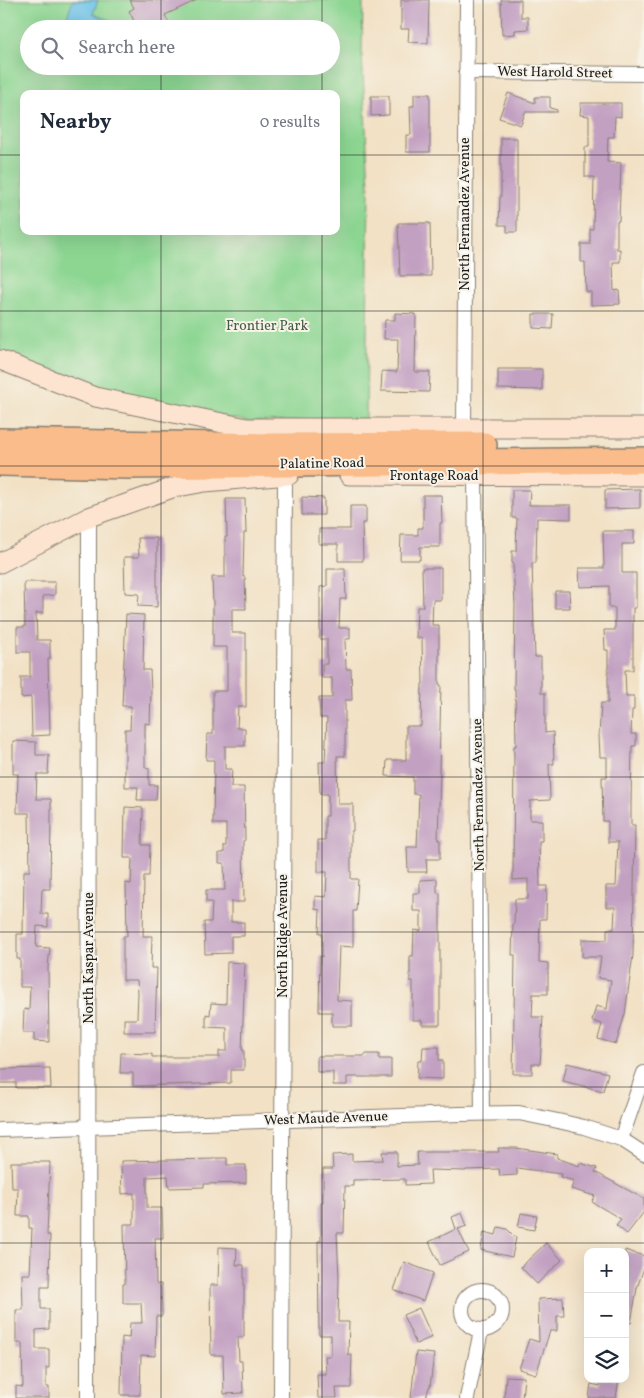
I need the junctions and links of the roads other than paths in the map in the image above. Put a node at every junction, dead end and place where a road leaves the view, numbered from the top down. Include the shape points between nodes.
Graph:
1 (467, 0) edge
2 (466, 72) junction
3 (644, 74) edge
4 (0, 360) edge
5 (464, 427) junction
6 (644, 428) edge
7 (0, 441) edge
8 (644, 444) edge
9 (644, 460) edge
10 (0, 463) edge
11 (285, 475) junction
12 (475, 476) junction
13 (644, 476) edge
14 (89, 517) junction
15 (0, 563) edge
16 (644, 1073) edge
17 (482, 1113) junction
18 (282, 1120) junction
19 (89, 1127) junction
20 (0, 1130) edge
21 (622, 1139) junction
22 (644, 1154) edge
23 (481, 1331) dead end
24 (88, 1398) edge
25 (281, 1398) edge
26 (467, 1398) edge

1 - 2 street, North Fernandez Avenue
2 - 3 street, West Harold Street
2 - 5 street, North Fernandez Avenue
4 - 5 street via 95,397 247,428
5 - 6 street
7 - 8 highway, Palatine Road via 269,446
9 - 10 highway, Palatine Road via 128,466
11 - 12 street, Frontage Road
11 - 14 street, Frontage Road via 172,488
11 - 18 street, North Ridge Avenue
12 - 13 street, Frontage Road
12 - 17 street, North Fernandez Avenue
14 - 15 street, Frontage Road
14 - 19 street, North Kaspar Avenue
16 - 21 street
17 - 18 street, West Maude Avenue
17 - 21 street, West Maude Avenue via 520,1113
18 - 19 street, West Maude Avenue
18 - 25 street, North Ridge Avenue
19 - 20 street, West Maude Avenue
19 - 24 street, North Kaspar Avenue
21 - 22 street, West Maude Avenue
23 - 26 street

